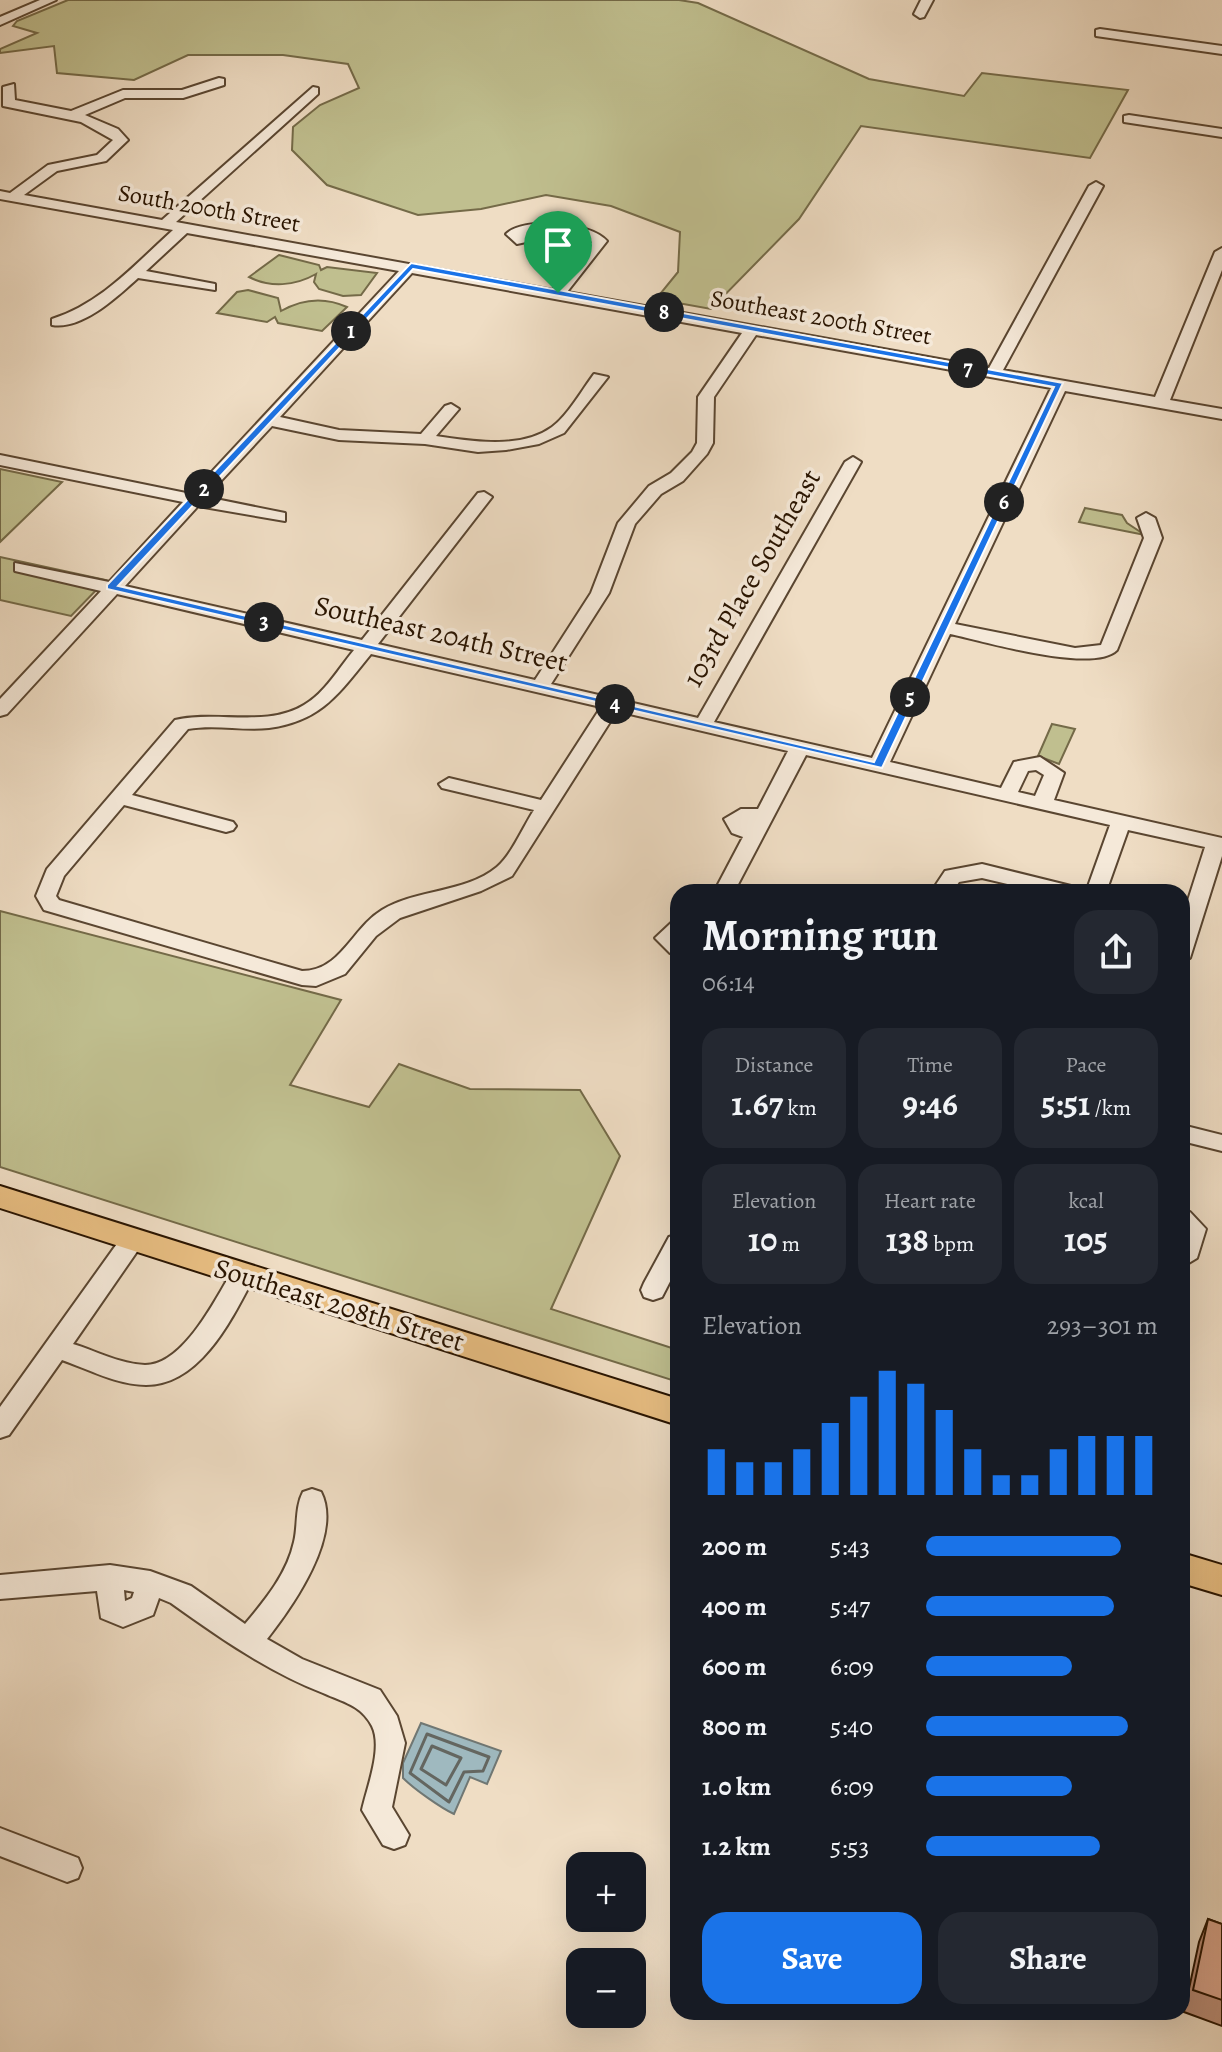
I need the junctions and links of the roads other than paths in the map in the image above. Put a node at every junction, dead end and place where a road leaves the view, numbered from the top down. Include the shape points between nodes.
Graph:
1 (50, 0) edge
2 (927, 0) edge
3 (920, 14) dead end
4 (0, 21) edge
5 (1100, 33) dead end
6 (1220, 55) edge
7 (219, 82) dead end
8 (9, 87) dead end
9 (313, 91) dead end
10 (71, 116) junction
11 (1129, 119) dead end
12 (1222, 133) edge
13 (1096, 186) dead end
14 (7, 196) edge
15 (167, 223) junction
16 (185, 227) junction
17 (533, 232) dead end
18 (1222, 252) edge
19 (411, 266) junction
20 (133, 273) junction
21 (210, 287) dead end
22 (558, 293) junction
23 (57, 322) dead end
24 (752, 329) junction
25 (994, 373) junction
26 (600, 377) dead end
27 (1060, 385) junction
28 (1161, 403) junction
29 (451, 409) dead end
30 (1222, 414) edge
31 (269, 420) junction
32 (425, 439) junction
33 (0, 460) edge
34 (853, 462) dead end
35 (484, 497) dead end
36 (193, 500) junction
37 (279, 517) dead end
38 (1146, 518) dead end
39 (21, 567) dead end
40 (111, 587) junction
41 (944, 627) junction
42 (368, 645) junction
43 (541, 685) junction
44 (613, 703) junction
45 (0, 710) edge
46 (703, 725) junction
47 (800, 747) junction
48 (878, 766) junction
49 (449, 784) dead end
50 (1007, 795) junction
51 (121, 798) junction
52 (1042, 804) junction
53 (546, 807) junction
54 (1121, 822) junction
55 (226, 826) dead end
56 (1219, 844) edge
57 (728, 884) edge
58 (944, 884) edge
59 (1035, 884) edge
60 (1099, 884) edge
61 (1190, 929) edge
62 (1190, 1135) edge
63 (1222, 1143) edge
64 (0, 1197) edge
65 (1190, 1225) edge
66 (133, 1240) junction
67 (1190, 1244) edge
68 (670, 1258) edge
69 (243, 1275) junction
70 (653, 1290) dead end
71 (56, 1348) junction
72 (670, 1409) edge
73 (0, 1427) edge
74 (312, 1500) dead end
75 (1190, 1570) edge
76 (1222, 1580) edge
77 (0, 1587) edge
78 (248, 1642) junction
79 (394, 1835) dead end
80 (0, 1842) edge
81 (67, 1868) dead end

1 - 4 street
2 - 3 street
5 - 6 street
7 - 10 street via 183,94 123,94
8 - 10 street via 8,103
9 - 15 street
10 - 14 street via 114,132 120,144 101,158 53,168
11 - 12 street
13 - 25 street
14 - 15 street, South 200th Street
15 - 16 street, South 200th Street
16 - 19 street, South 200th Street
16 - 20 street
17 - 22 street via 560,228 600,241
18 - 28 street
19 - 22 street, Southeast 200th Street
19 - 31 street
20 - 21 street
20 - 23 street via 94,308
22 - 24 street, Southeast 200th Street
24 - 25 street, Southeast 200th Street
24 - 43 street via 706,397 705,443 690,466 655,490 627,523 600,593
25 - 27 street, Southeast 200th Street
26 - 32 street via 558,430 533,441 478,447
27 - 28 street, Southeast 200th Street
27 - 41 street
28 - 30 street, Southeast 200th Street
29 - 32 street
31 - 32 street via 339,435
31 - 36 street
33 - 36 street
34 - 46 street, 103rd Place Southeast
35 - 42 street
36 - 37 street
36 - 40 street
38 - 41 street via 1153,538 1114,641 1100,654 1075,654
39 - 40 street, Southeast 204th Street
40 - 42 street, Southeast 204th Street
40 - 45 street
41 - 48 street
42 - 43 street, Southeast 204th Street
42 - 51 street via 309,711 269,722 182,724
43 - 44 street, Southeast 204th Street
44 - 46 street, Southeast 204th Street
44 - 53 street
46 - 47 street, Southeast 204th Street
47 - 48 street, Southeast 204th Street
47 - 57 street
48 - 50 street, Southeast 204th Street
49 - 53 street
50 - 52 street, Southeast 204th Street
50 - 52 street via 1021,766 1040,763 1054,773
51 - 53 street via 54,874 46,896 51,905 302,978 324,978 346,963 379,921 395,912 480,885 505,871
51 - 55 street
52 - 54 street, Southeast 204th Street
54 - 56 street, Southeast 204th Street
54 - 60 street
56 - 61 street
58 - 59 street via 962,873 982,871
62 - 63 street
64 - 66 main road, Southeast 208th Street
65 - 67 street
66 - 69 main road, Southeast 208th Street
66 - 71 street
68 - 70 street
69 - 71 street via 188,1358 167,1373 143,1375
69 - 72 main road, Southeast 208th Street
71 - 73 street
74 - 78 street via 308,1550 287,1593
75 - 76 main road
77 - 78 street via 110,1577 150,1583 181,1594
78 - 79 street via 292,1668 370,1699 380,1710 390,1743 377,1810
80 - 81 street

